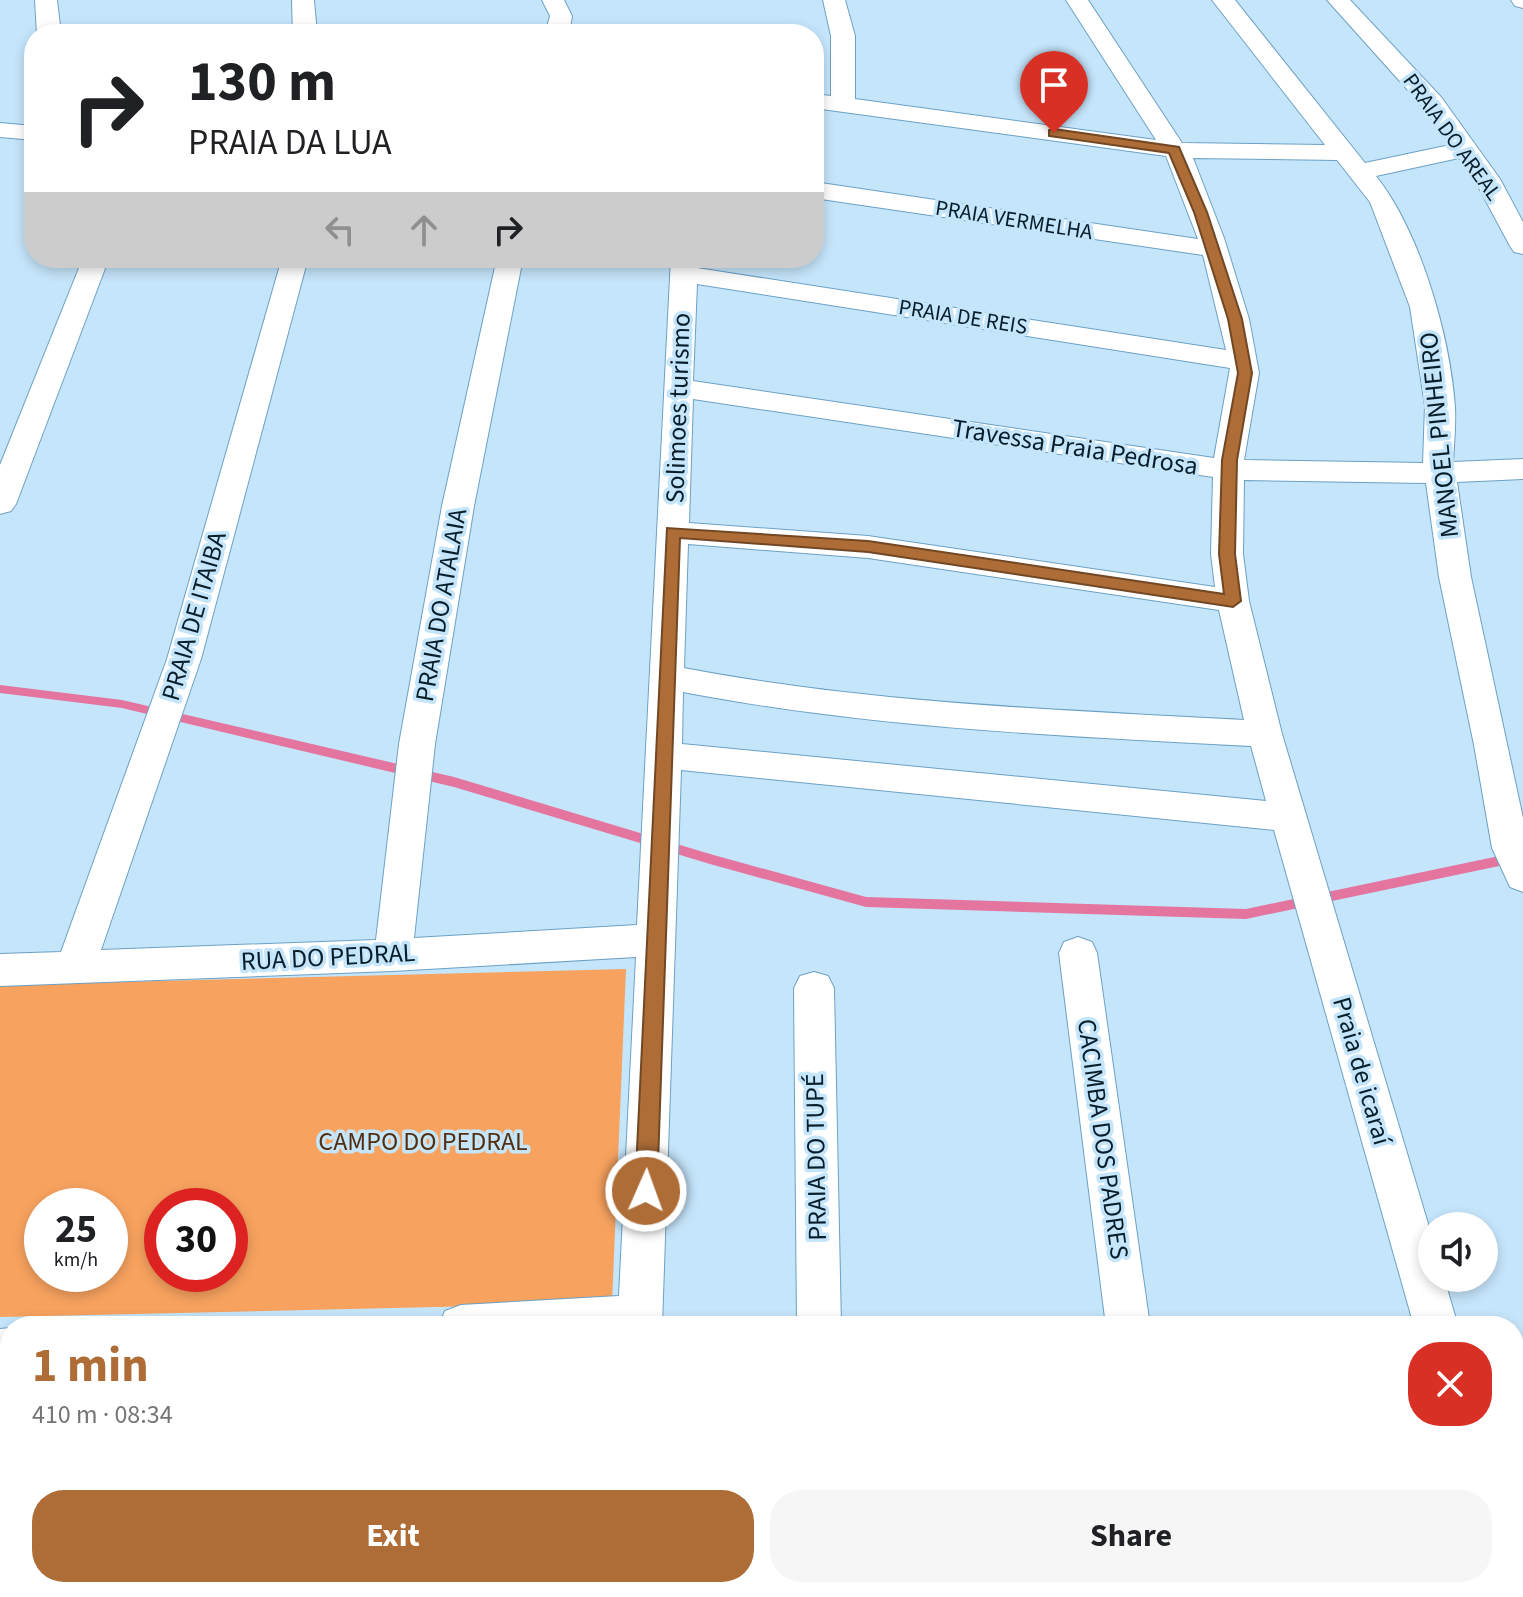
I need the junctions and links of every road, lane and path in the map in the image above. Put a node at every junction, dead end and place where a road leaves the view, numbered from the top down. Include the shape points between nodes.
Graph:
1 (46, 0) edge
2 (834, 0) edge
3 (1077, 0) edge
4 (1223, 0) edge
5 (1338, 0) edge
6 (304, 4) edge
7 (48, 24) edge
8 (305, 24) edge
9 (824, 102) edge
10 (843, 104) junction
11 (0, 130) edge
12 (24, 132) edge
13 (1466, 149) junction
14 (1174, 150) junction
15 (1350, 162) junction
16 (824, 191) edge
17 (1523, 246) edge
18 (1214, 249) junction
19 (92, 268) edge
20 (292, 268) edge
21 (508, 268) edge
22 (684, 268) edge
23 (696, 268) edge
24 (1243, 361) junction
25 (678, 388) junction
26 (1523, 469) edge
27 (1230, 470) junction
28 (1438, 473) junction
29 (0, 504) edge
30 (673, 532) junction
31 (1233, 601) junction
32 (667, 677) junction
33 (1265, 734) junction
34 (663, 755) junction
35 (1288, 817) junction
36 (1523, 877) edge
37 (656, 940) junction
38 (1078, 953) dead end
39 (393, 955) junction
40 (75, 968) junction
41 (0, 970) edge
42 (814, 988) dead end
43 (640, 1316) edge
44 (819, 1316) edge
45 (1127, 1316) edge
46 (1433, 1316) edge

1 - 7 street
2 - 10 street via 843,36
3 - 14 street, Praia de icaraí
4 - 15 street, MANOEL PINHEIRO
5 - 13 street, PRAIA DO AREAL via 1432,102
6 - 8 street
9 - 10 street
10 - 14 street
11 - 12 street
13 - 15 street
13 - 17 street, PRAIA DO AREAL
14 - 15 street
14 - 18 street, Praia de icaraí
15 - 28 street, MANOEL PINHEIRO via 1382,201 1424,307 1440,406
16 - 18 street, PRAIA VERMELHA
18 - 24 street, Praia de icaraí
19 - 29 street
20 - 40 street, PRAIA DE ITAIBA via 184,659
21 - 39 street, PRAIA DO ATALAIA via 458,506 420,729
22 - 25 street, Solimoes turismo
23 - 24 street, PRAIA DE REIS
24 - 27 street, Praia de icaraí
25 - 27 street, Travessa Praia Pedrosa
25 - 30 street, Solimoes turismo
26 - 28 street, Travessa Praia Pedrosa
27 - 28 street, Travessa Praia Pedrosa
27 - 31 street, Praia de icaraí via 1227,554
28 - 36 street, MANOEL PINHEIRO via 1510,848
30 - 31 street via 868,547
30 - 32 street, Solimoes turismo
31 - 33 street, Praia de icaraí
32 - 33 street via 777,698 1027,721
32 - 34 street, Solimoes turismo
33 - 35 street, Praia de icaraí
34 - 35 street
34 - 37 street, Solimoes turismo
35 - 46 street, Praia de icaraí
37 - 39 street, RUA DO PEDRAL
37 - 43 street, Solimoes turismo
38 - 45 street, CACIMBA DOS PADRES
39 - 40 street, RUA DO PEDRAL
40 - 41 street, RUA DO PEDRAL
42 - 44 street, PRAIA DO TUPÉ

